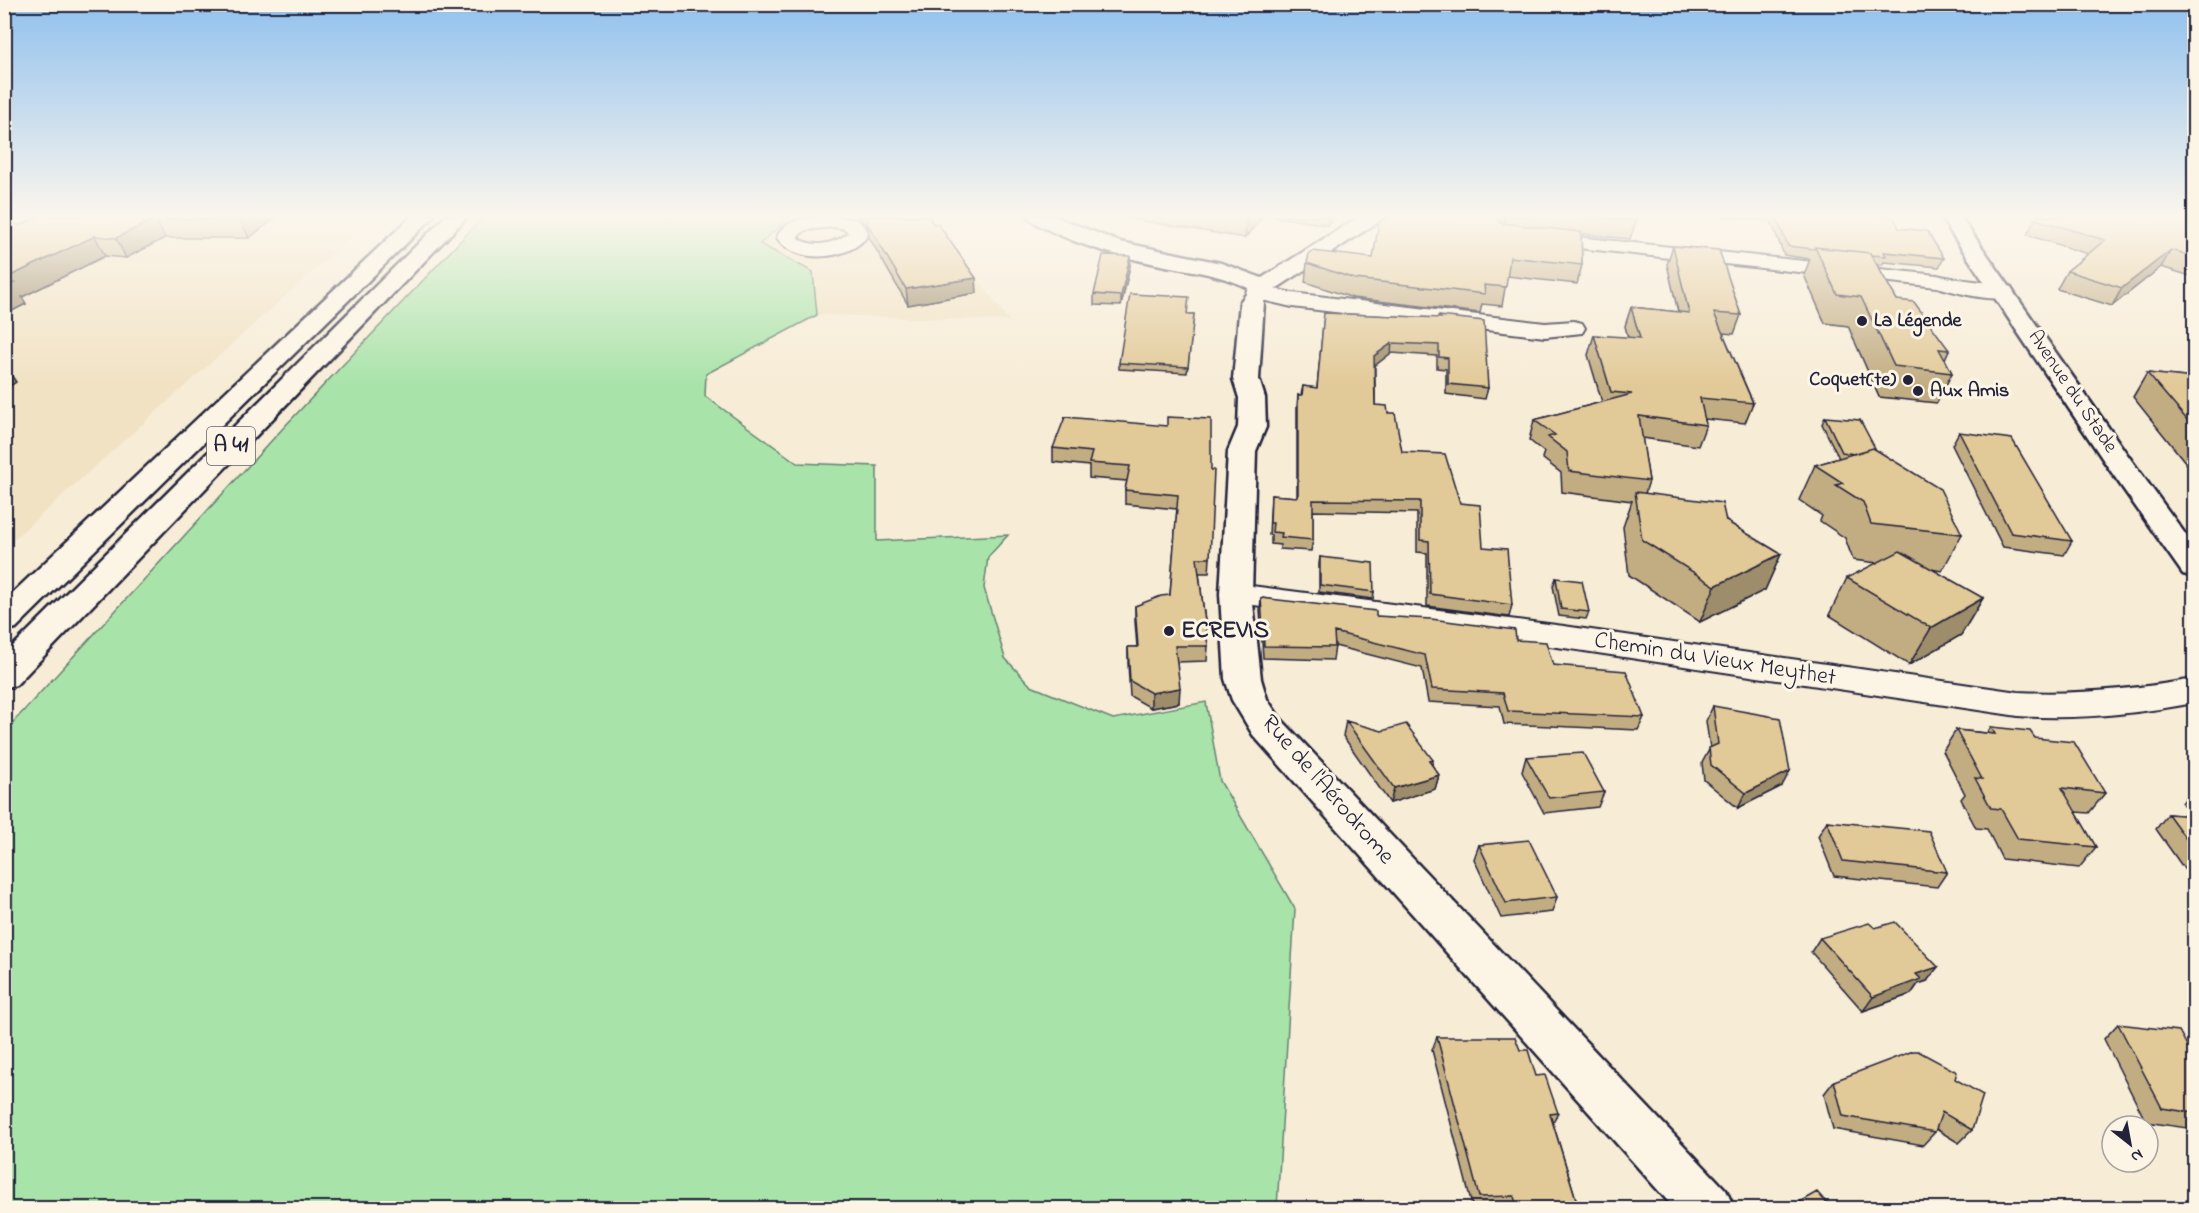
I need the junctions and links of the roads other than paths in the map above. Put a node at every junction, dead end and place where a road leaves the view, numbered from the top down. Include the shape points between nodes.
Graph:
1 (365, 273) edge
2 (402, 273) edge
3 (1231, 273) edge
4 (1286, 273) edge
5 (1856, 273) edge
6 (1989, 273) edge
7 (1260, 289) junction
8 (2003, 292) junction
9 (1574, 328) dead end
10 (2194, 567) edge
11 (1236, 594) junction
12 (4, 620) edge
13 (4, 676) edge
14 (2194, 691) edge
15 (1708, 1209) edge

1 - 12 main road, A 41
2 - 13 main road, A 41
3 - 7 main road
4 - 7 main road
5 - 8 street
6 - 8 main road, Avenue du Stade
7 - 9 street via 1292,300 1545,330
7 - 11 main road, Rue de l'Aérodrome via 1252,302 1246,379 1252,398 1252,427 1242,451
8 - 10 main road, Avenue du Stade
11 - 14 street, Chemin du Vieux Meythet via 2047,707 2117,704
11 - 15 main road, Rue de l'Aérodrome via 1243,680 1266,726

